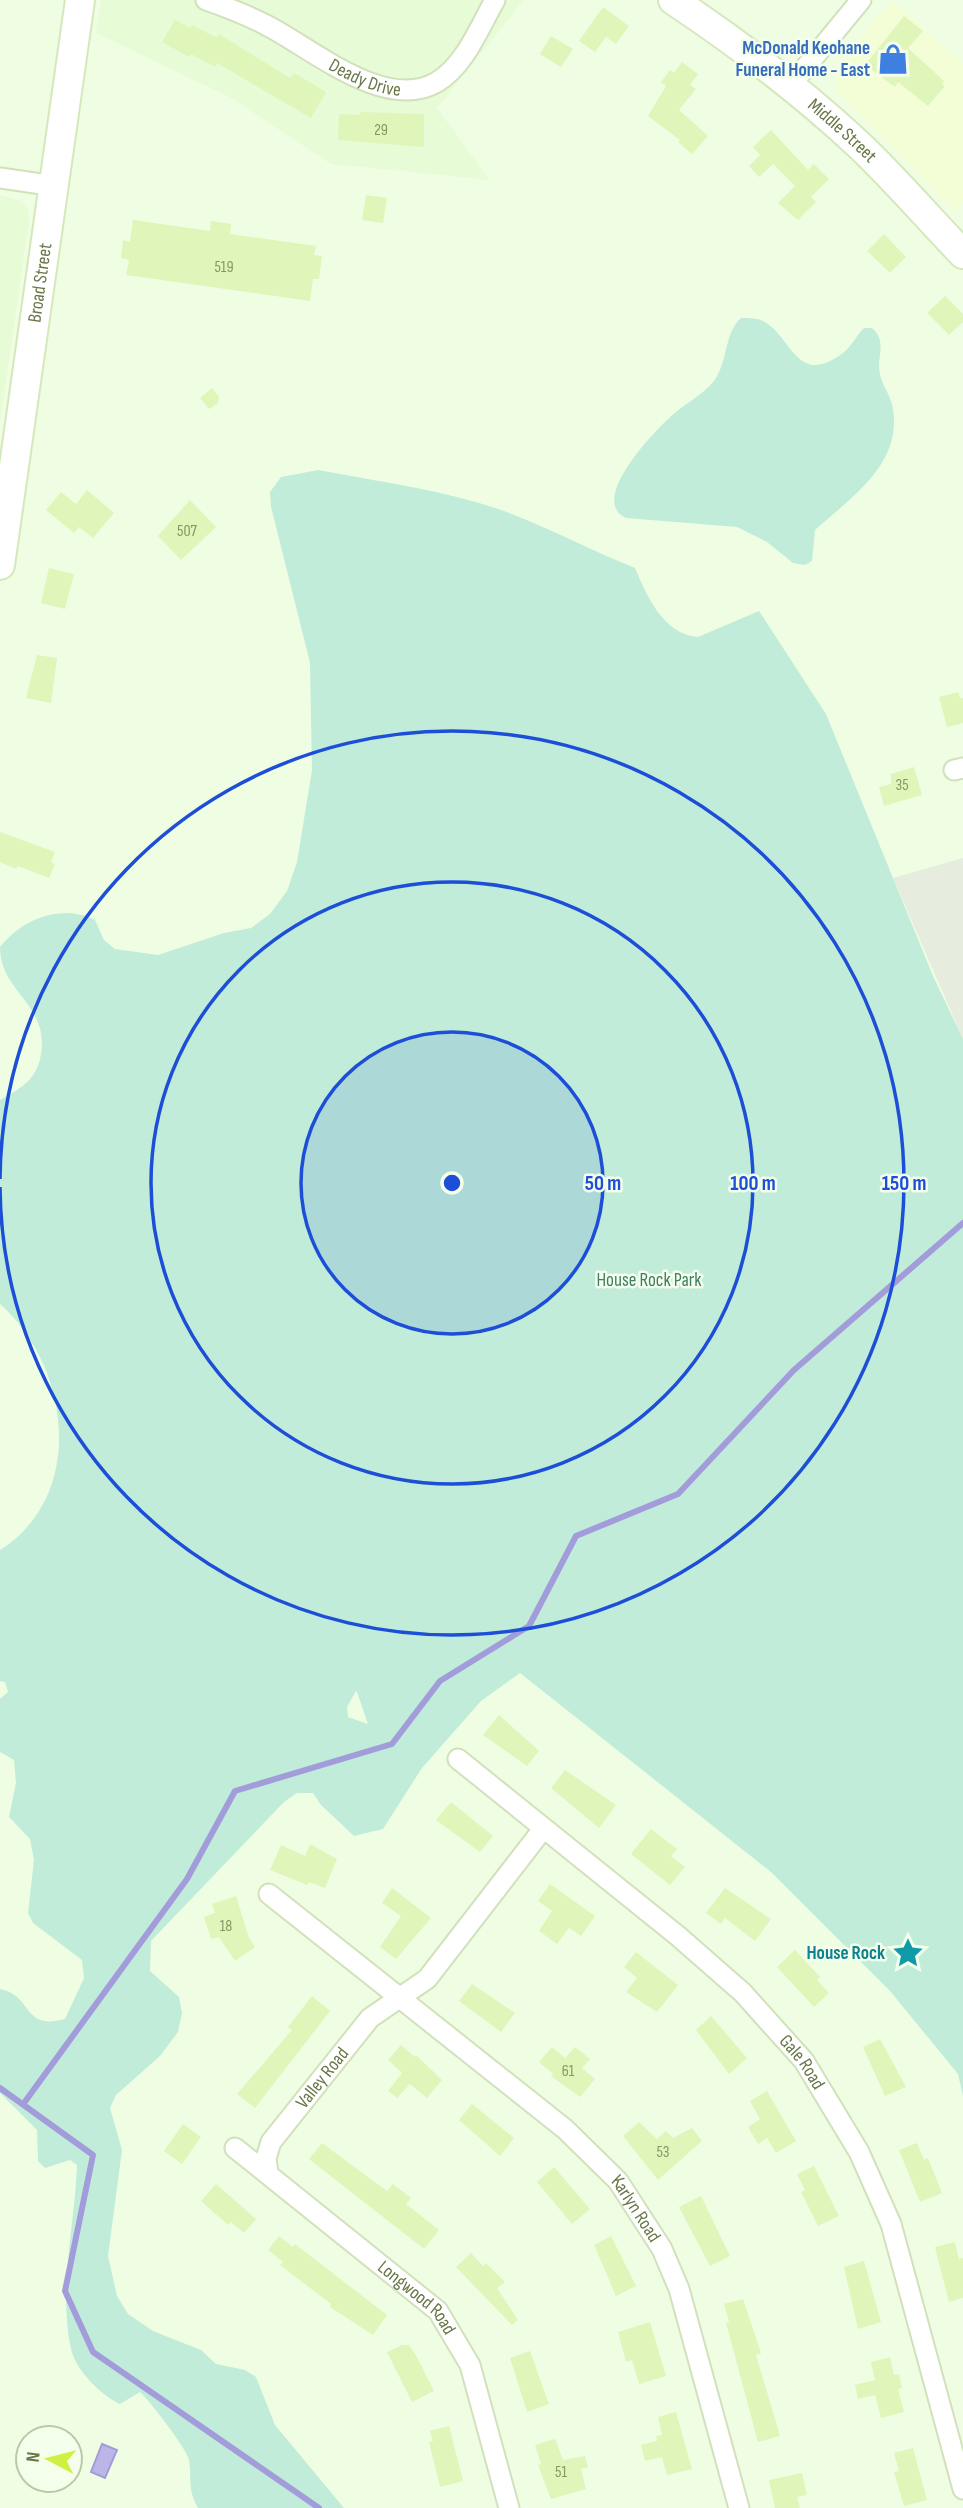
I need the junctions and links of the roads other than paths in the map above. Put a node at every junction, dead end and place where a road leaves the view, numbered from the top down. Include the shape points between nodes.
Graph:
1 (80, 0) edge
2 (206, 0) edge
3 (495, 0) edge
4 (673, 0) edge
5 (861, 0) edge
6 (790, 85) junction
7 (0, 178) edge
8 (55, 186) junction
9 (963, 254) edge
10 (0, 565) edge
11 (458, 1759) dead end
12 (543, 1829) junction
13 (269, 1894) dead end
14 (400, 1996) junction
15 (235, 2148) dead end
16 (268, 2173) junction
17 (963, 2489) edge
18 (509, 2508) edge
19 (740, 2508) edge

1 - 8 main road, Broad Street
2 - 3 street, Deady Drive via 265,24 351,76 386,88 413,89 426,88 454,68
4 - 6 main road, Middle Street
5 - 6 street
6 - 9 main road, Middle Street via 861,147
7 - 8 street
8 - 10 main road, Broad Street
11 - 12 street, Gale Road
12 - 14 street, Valley Road via 427,1979
12 - 17 street, Gale Road via 743,1993 804,2061 829,2098 891,2224
13 - 14 street
14 - 16 street, Valley Road via 370,2018 271,2142
14 - 19 street, Karlyn Road via 565,2129 618,2181 642,2214 679,2289
15 - 16 street, Longwood Road
16 - 18 street, Longwood Road via 422,2295 453,2332 478,2388

